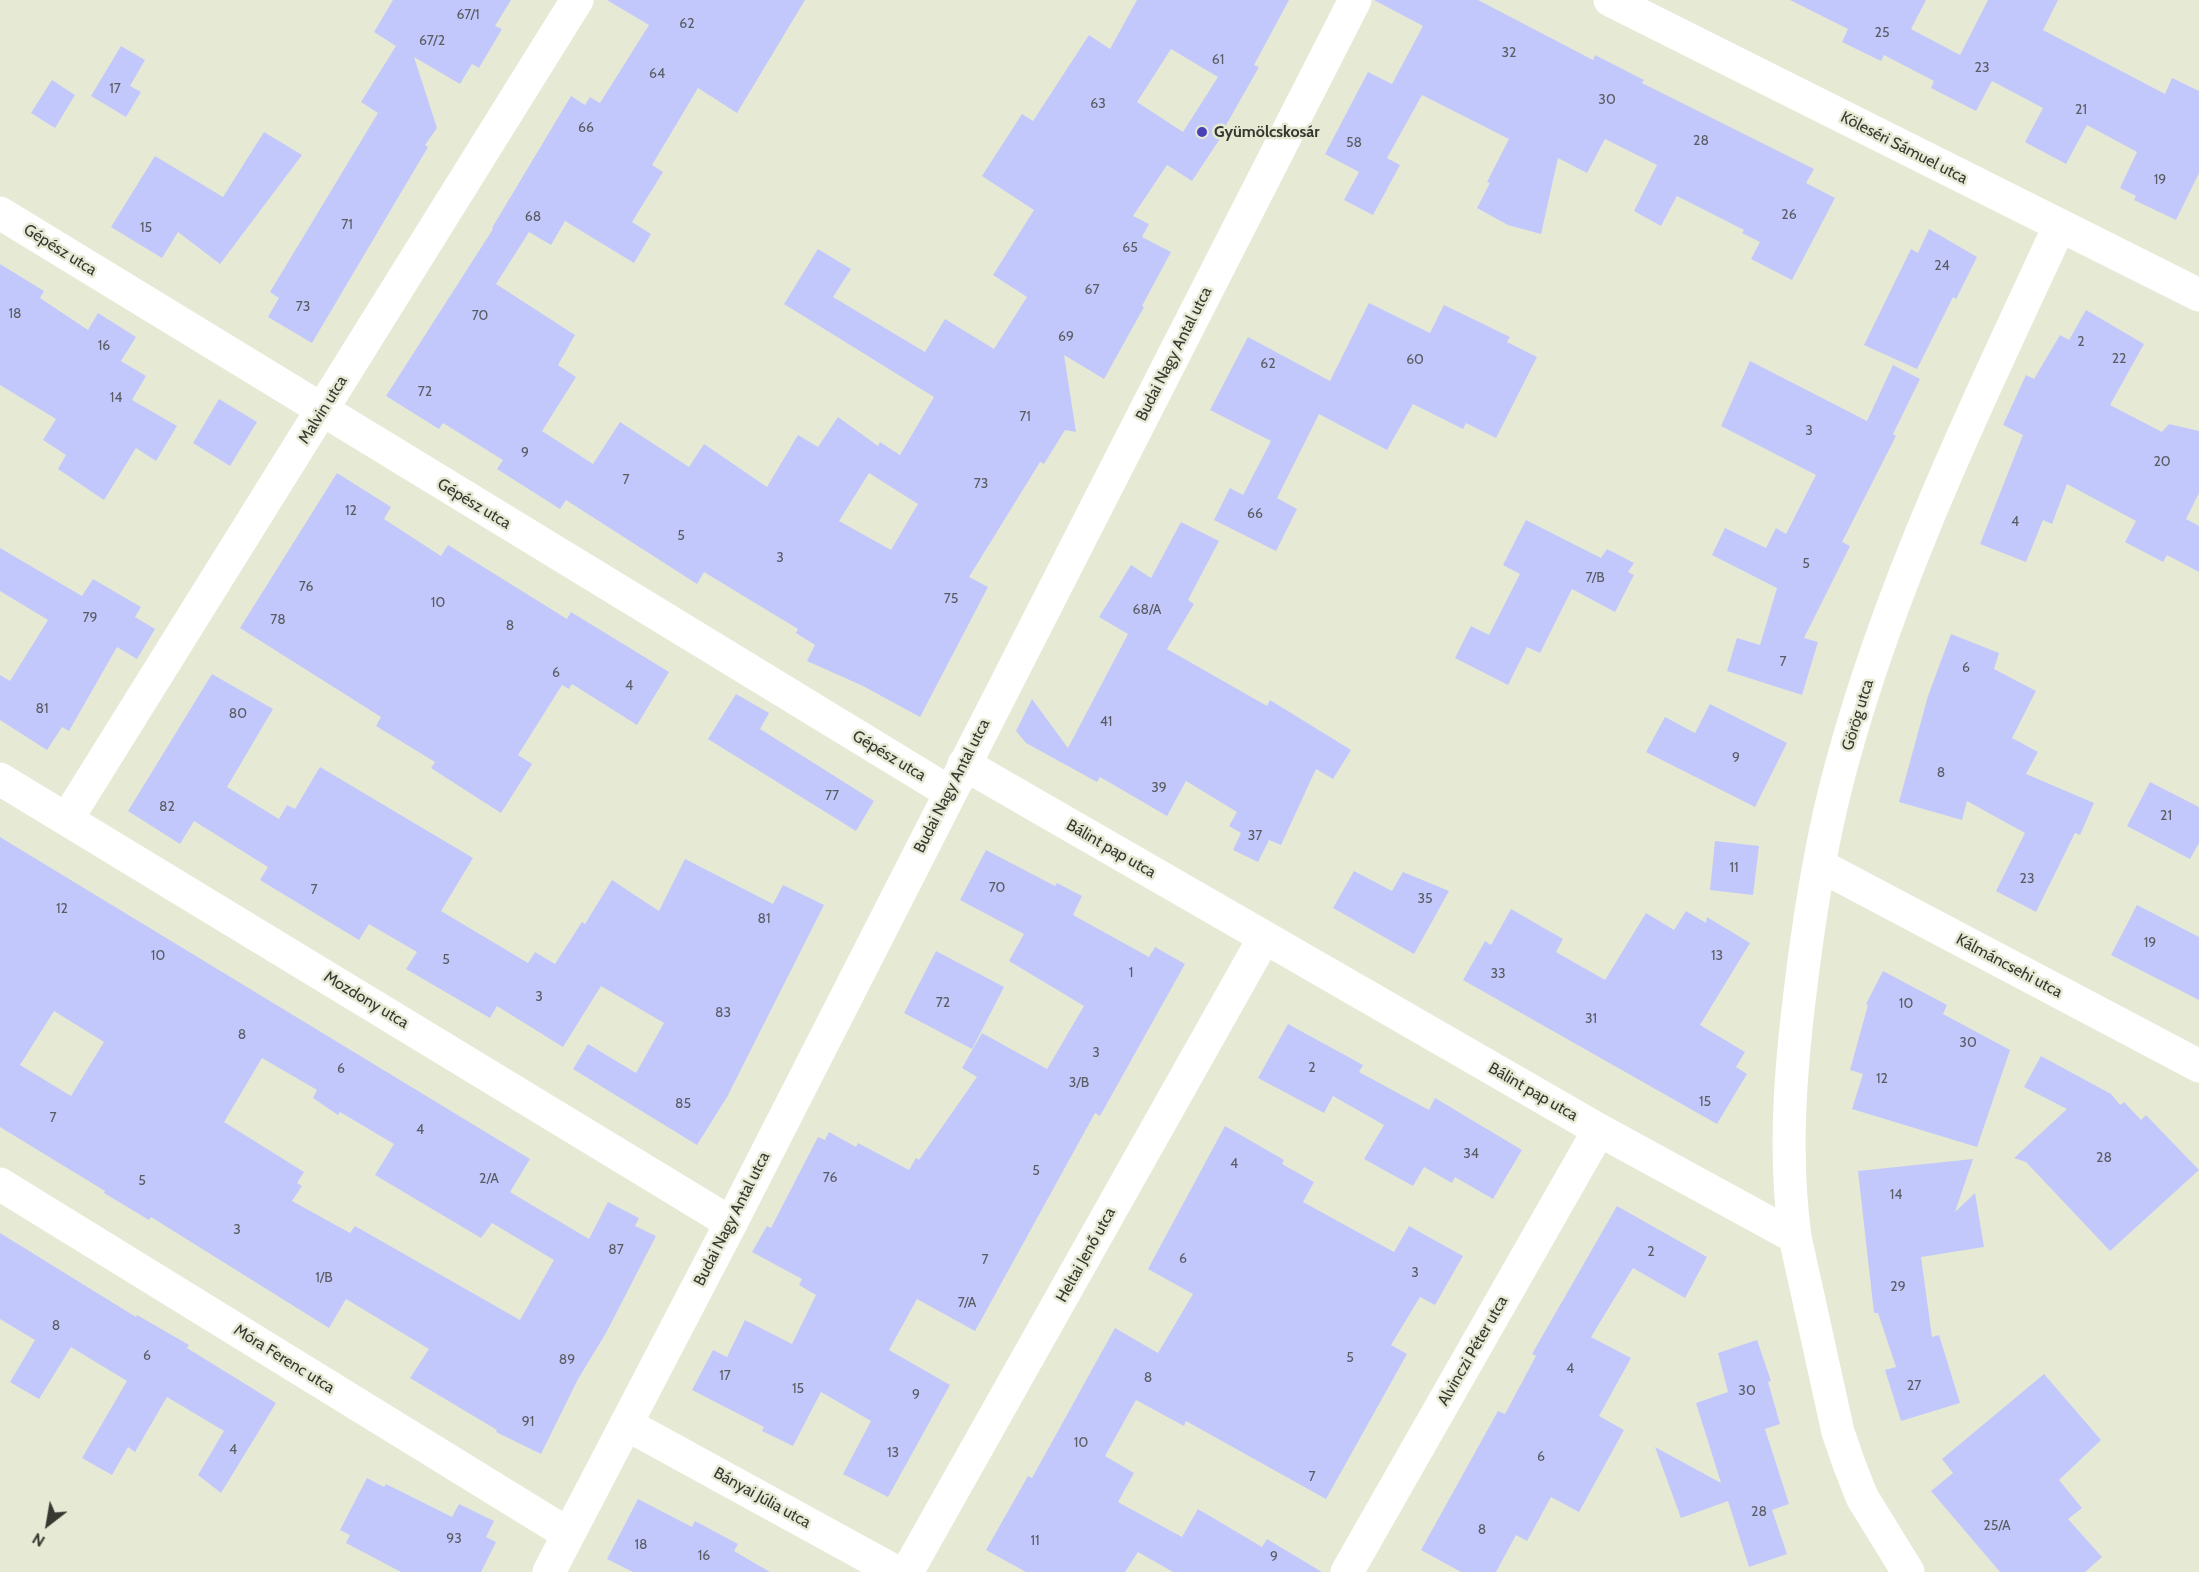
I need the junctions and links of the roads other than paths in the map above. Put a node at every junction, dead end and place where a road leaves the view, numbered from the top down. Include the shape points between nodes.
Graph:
1 (577, 0) edge
2 (1355, 0) edge
3 (1611, 0) edge
4 (0, 213) edge
5 (2059, 226) junction
6 (2199, 295) edge
7 (322, 412) junction
8 (0, 778) edge
9 (956, 778) junction
10 (67, 819) junction
11 (1819, 865) junction
12 (1264, 938) junction
13 (2199, 1066) edge
14 (1599, 1130) junction
15 (0, 1184) edge
16 (730, 1223) junction
17 (1795, 1237) junction
18 (626, 1424) junction
19 (568, 1534) junction
20 (549, 1572) edge
21 (896, 1572) edge
22 (907, 1572) edge
23 (1347, 1572) edge
24 (1908, 1572) edge

1 - 7 street, Malvin utca
2 - 9 street, Budai Nagy Antal utca
3 - 5 street, Köleséri Sámuel utca
4 - 7 street, Gépész utca
5 - 6 street, Köleséri Sámuel utca
5 - 11 street, Görög utca via 1920,535 1872,668 1835,792
7 - 9 street, Gépész utca
7 - 10 street, Malvin utca
8 - 10 street, Mozdony utca
9 - 12 street, Bálint pap utca
9 - 16 street, Budai Nagy Antal utca
10 - 16 street, Mozdony utca
11 - 13 street, Kálmáncsehi utca
11 - 17 street, Görög utca via 1791,1078 1789,1165
12 - 14 street, Bálint pap utca
12 - 22 street, Heltai Jenő utca
14 - 17 street, Bálint pap utca
14 - 23 street, Alvinczi Péter utca
15 - 19 street, Móra Ferenc utca
16 - 18 street, Budai Nagy Antal utca
17 - 24 street via 1845,1453 1862,1497
18 - 19 street, Budai Nagy Antal utca
18 - 21 street, Bányai Júlia utca
19 - 20 street, Budai Nagy Antal utca

